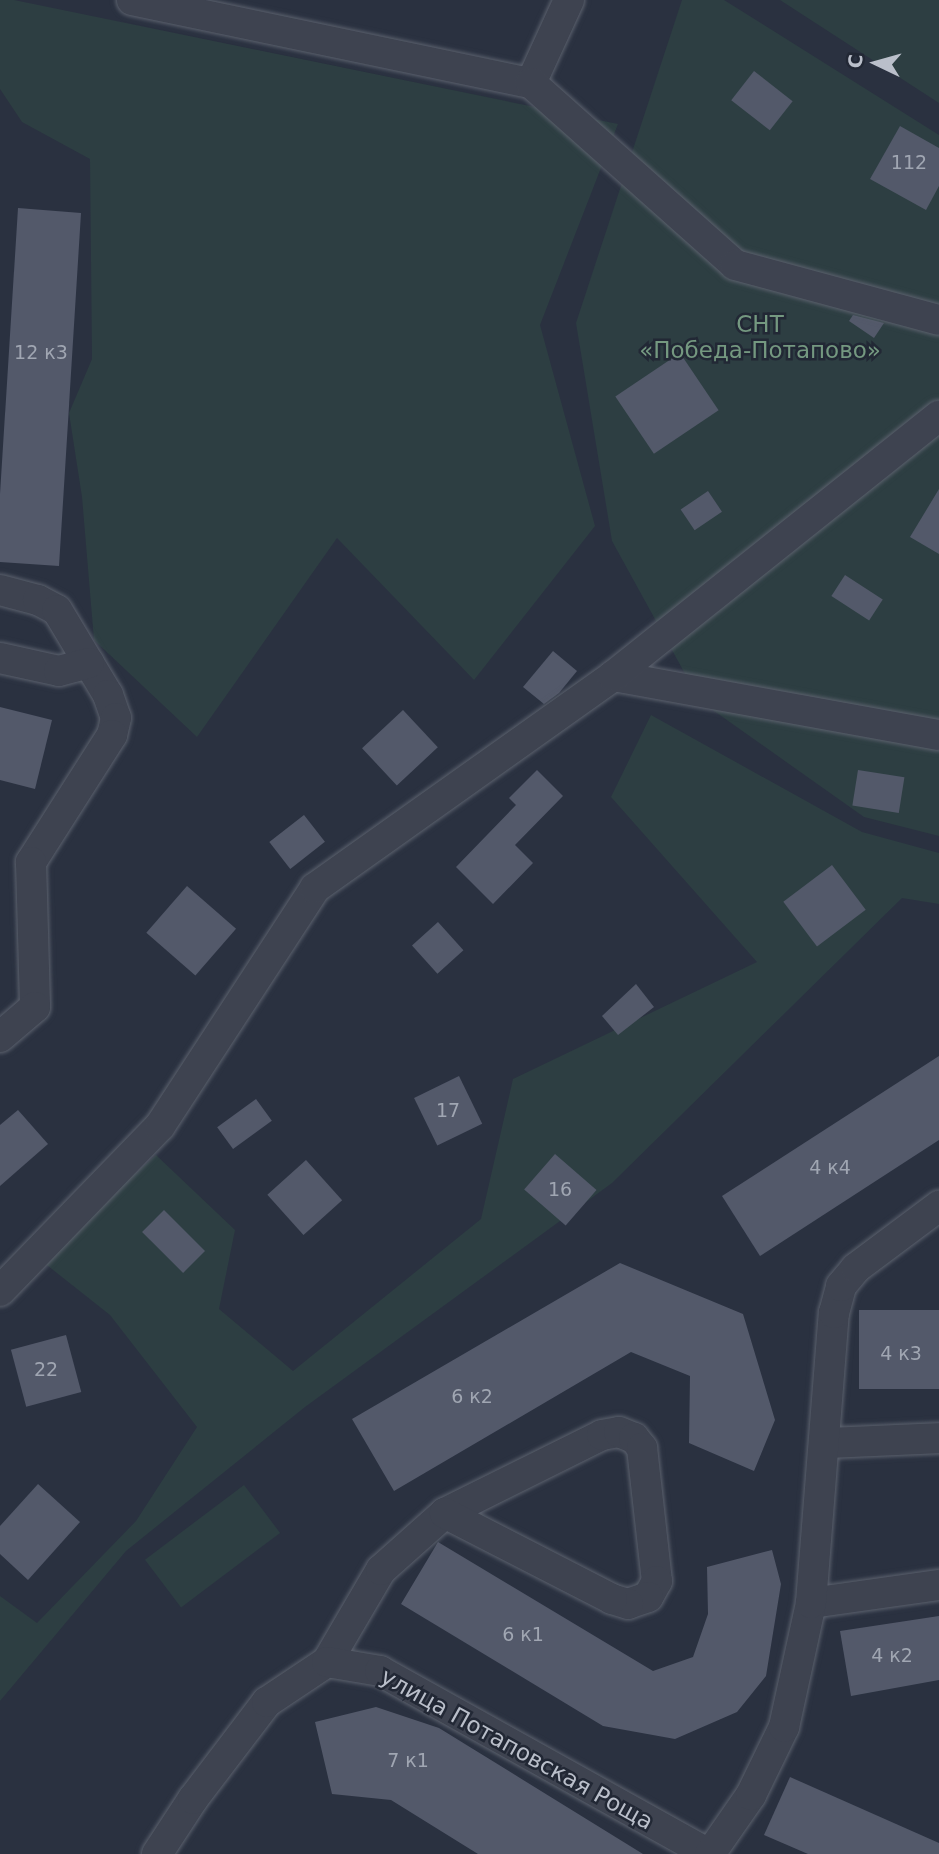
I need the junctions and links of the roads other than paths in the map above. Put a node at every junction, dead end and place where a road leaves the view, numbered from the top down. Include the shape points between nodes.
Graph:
1 (132, 0) edge
2 (569, 0) edge
3 (530, 83) junction
4 (939, 320) edge
5 (939, 416) edge
6 (0, 590) edge
7 (0, 659) edge
8 (89, 663) junction
9 (613, 676) junction
10 (939, 735) edge
11 (0, 1037) edge
12 (939, 1206) edge
13 (0, 1291) edge
14 (939, 1438) edge
15 (825, 1443) junction
16 (445, 1513) junction
17 (939, 1585) edge
18 (811, 1603) junction
19 (327, 1662) junction
20 (157, 1854) edge
21 (709, 1854) edge

1 - 3 street
2 - 3 street
3 - 4 street via 734,265
5 - 9 street
6 - 8 street via 57,610
7 - 8 street via 59,671
8 - 11 street via 114,708 114,728 31,862 35,1007
9 - 10 street
9 - 13 street via 315,888 160,1126
12 - 15 street via 856,1268 841,1286 834,1314
14 - 15 street
15 - 18 street
16 - 16 street via 612,1599 628,1604 648,1597 657,1581 642,1448 634,1438 619,1433 602,1435
16 - 19 street via 381,1570
17 - 18 street
18 - 21 street via 784,1727 751,1795
19 - 20 street via 267,1702
19 - 21 street, улица Потаповская Роща via 380,1671

